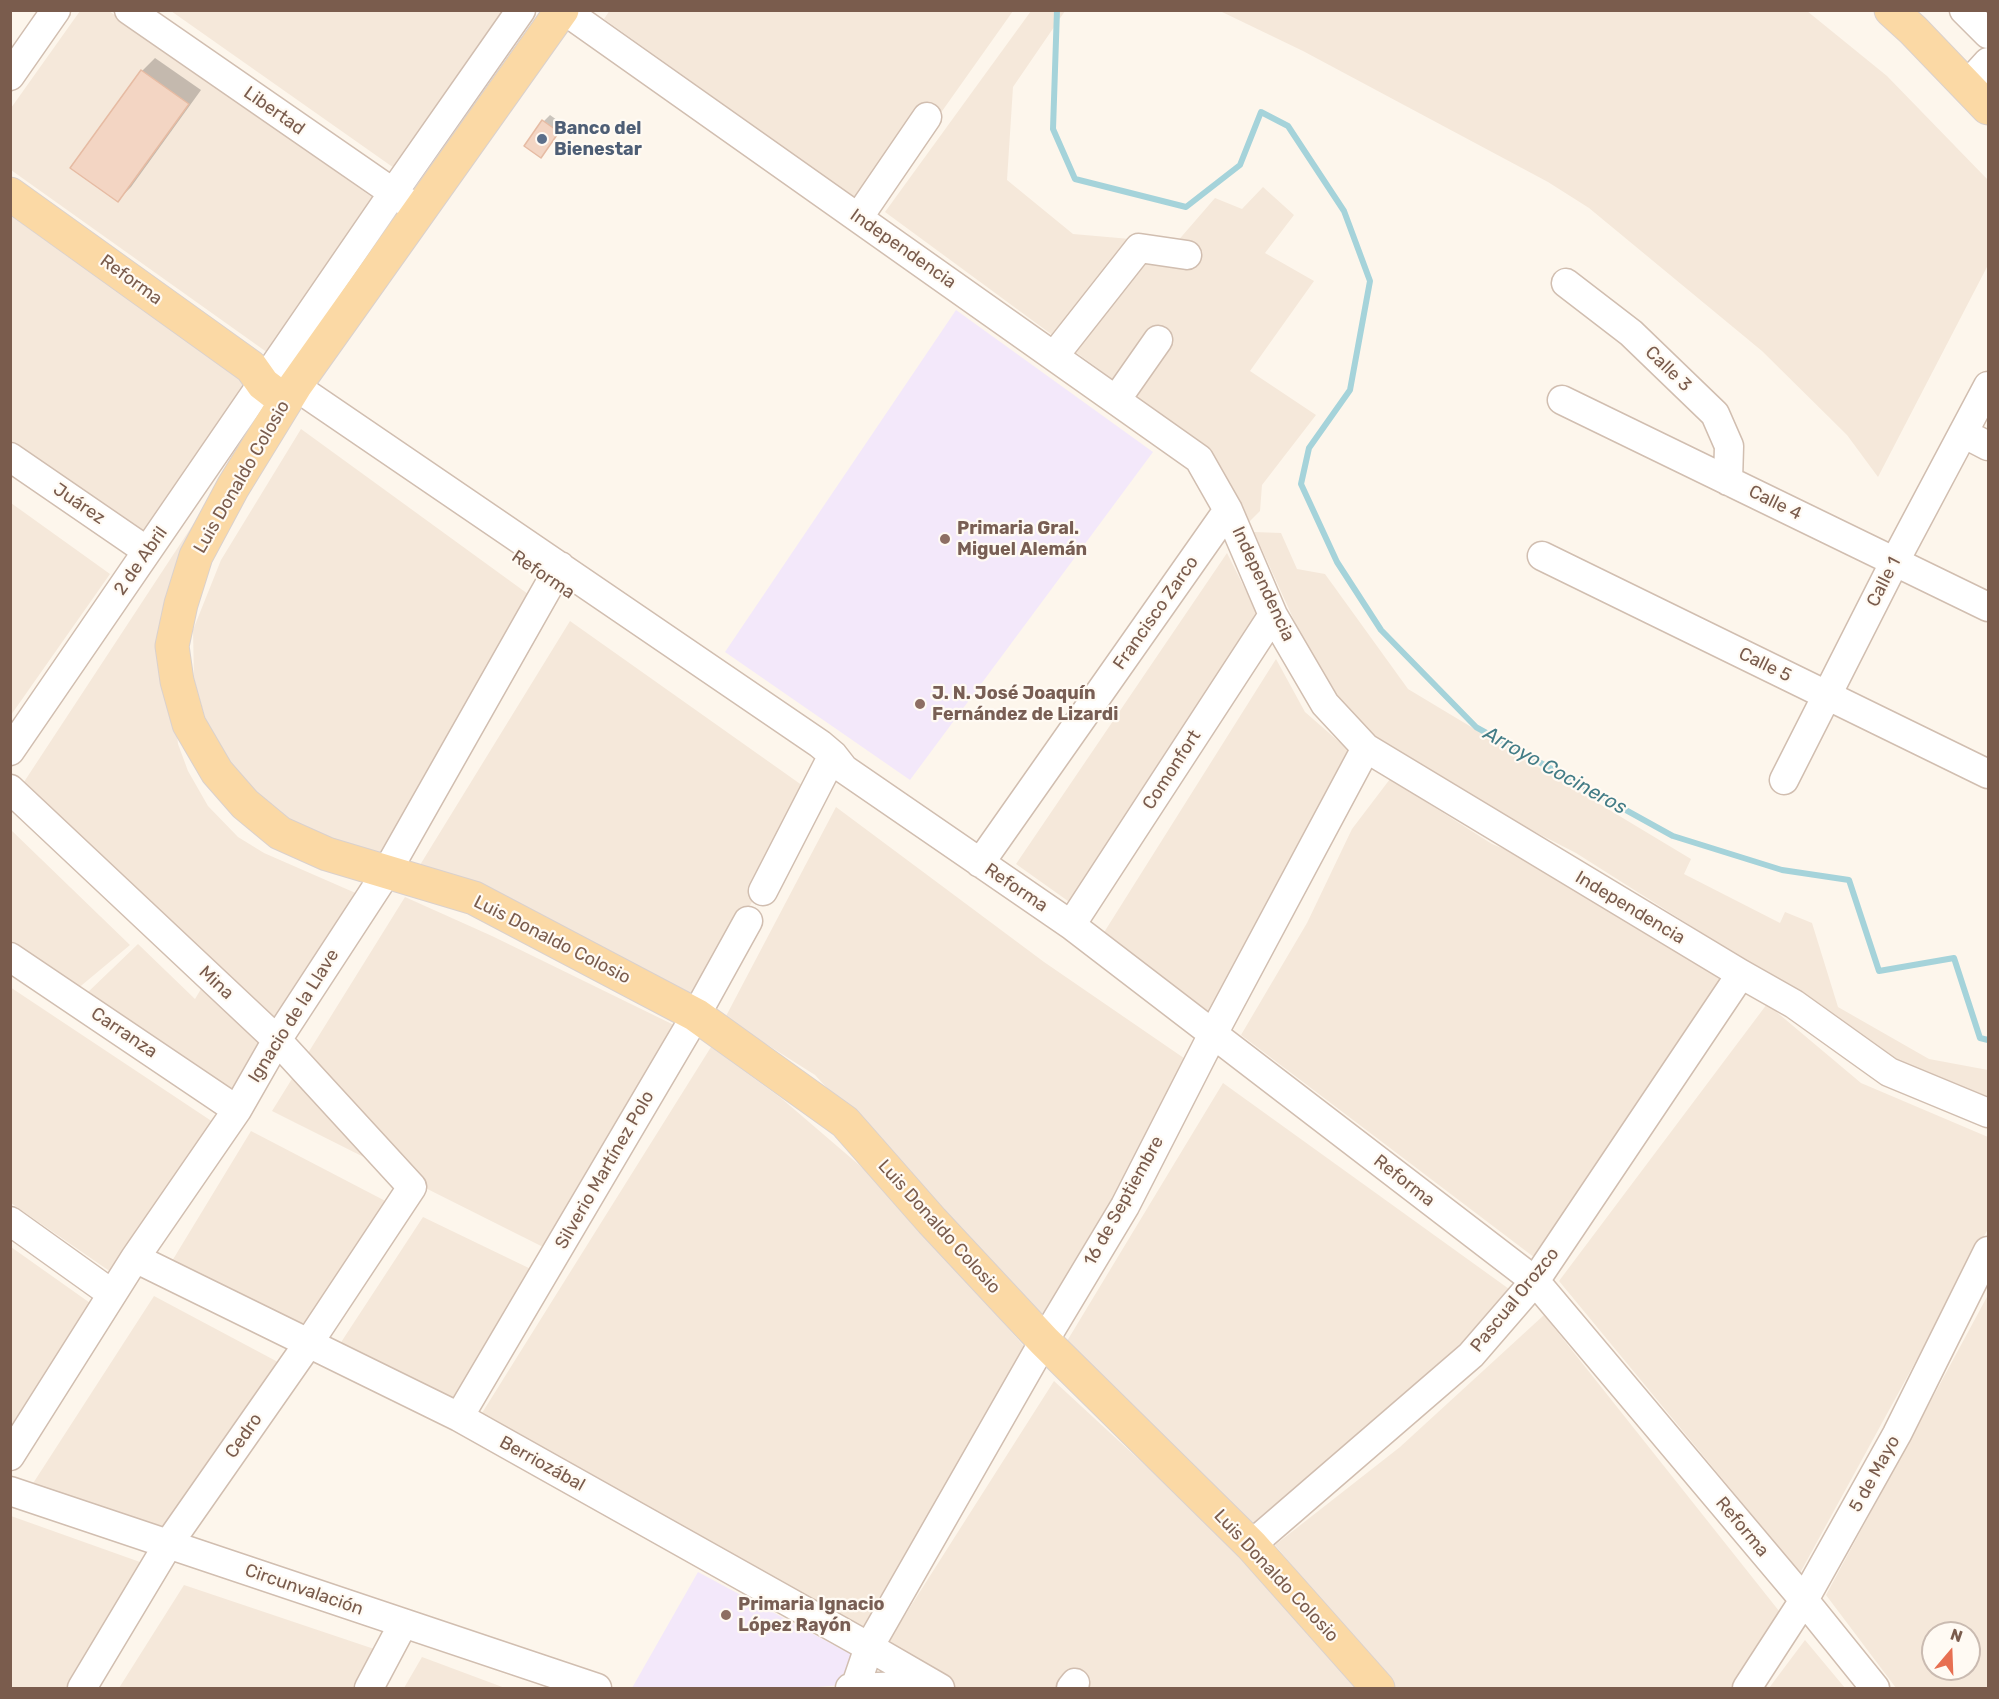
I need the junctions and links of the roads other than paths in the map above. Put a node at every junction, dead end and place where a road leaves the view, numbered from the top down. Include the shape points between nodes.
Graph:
1 (56, 10) edge
2 (129, 10) edge
3 (521, 10) edge
4 (563, 10) edge
5 (1891, 10) edge
6 (1964, 10) edge
7 (1989, 34) edge
8 (10, 76) edge
9 (1981, 85) edge
10 (927, 117) dead end
11 (393, 193) junction
12 (10, 194) edge
13 (419, 211) junction
14 (858, 218) junction
15 (1187, 255) dead end
16 (1566, 283) dead end
17 (1158, 340) dead end
18 (1054, 356) junction
19 (273, 382) junction
20 (1989, 386) edge
21 (1116, 400) junction
22 (1562, 400) dead end
23 (1963, 433) junction
24 (1989, 446) edge
25 (10, 457) edge
26 (1728, 481) junction
27 (1228, 510) junction
28 (147, 551) junction
29 (1542, 556) dead end
30 (1895, 561) junction
31 (556, 573) junction
32 (1989, 607) edge
33 (1273, 615) junction
34 (1826, 695) junction
35 (1366, 748) junction
36 (10, 751) edge
37 (834, 763) junction
38 (1989, 774) edge
39 (1784, 780) dead end
40 (10, 789) edge
41 (980, 863) junction
42 (386, 873) junction
43 (763, 891) dead end
44 (748, 921) dead end
45 (1071, 925) junction
46 (10, 957) edge
47 (1741, 974) junction
48 (696, 1015) junction
49 (1213, 1034) junction
50 (276, 1040) junction
51 (237, 1110) junction
52 (1989, 1113) edge
53 (412, 1187) joint
54 (10, 1221) edge
55 (1989, 1251) edge
56 (135, 1258) junction
57 (1535, 1281) junction
58 (112, 1294) junction
59 (1044, 1341) junction
60 (308, 1344) junction
61 (459, 1417) junction
62 (10, 1456) edge
63 (10, 1491) edge
64 (168, 1543) junction
65 (1251, 1545) junction
66 (1804, 1600) junction
67 (403, 1624) junction
68 (869, 1647) junction
69 (937, 1687) edge
70 (855, 1688) edge
71 (82, 1689) edge
72 (369, 1689) edge
73 (597, 1689) edge
74 (850, 1689) edge
75 (1378, 1689) edge
76 (1747, 1689) edge
77 (1875, 1689) edge

1 - 8 street
2 - 11 street, Libertad
3 - 11 street, Luis Donaldo Colosio
4 - 13 main road, Luis Donaldo Colosio
4 - 14 street, Independencia
5 - 9 main road
6 - 7 street
10 - 14 street
11 - 13 street, Libertad
11 - 19 street, Luis Donaldo Colosio
12 - 19 main road, Reforma
13 - 19 main road, Luis Donaldo Colosio
14 - 18 street, Independencia
15 - 18 street via 1139,248
16 - 26 street, Calle 3 via 1631,333 1715,414 1729,446
17 - 21 street
18 - 21 street, Independencia
19 - 28 street, 2 de Abril
19 - 31 street, Reforma
19 - 42 main road, Luis Donaldo Colosio via 233,487 196,556 172,646 177,681 189,724 217,772 244,804 280,833 327,854
20 - 23 street, Calle 1
21 - 27 street, Independencia via 1198,459
22 - 26 street, Calle 4
23 - 24 street
23 - 30 street, Calle 1
25 - 28 street, Juárez
26 - 30 street, Calle 4
27 - 33 street, Independencia
27 - 41 street, Francisco Zarco
28 - 36 street, 2 de Abril
29 - 34 street, Calle 5
30 - 32 street, Calle 4
30 - 34 street, Calle 1
31 - 37 street, Reforma
31 - 42 street, Ignacio de la Llave
33 - 35 street, Independencia via 1325,704
33 - 45 street, Comonfort
34 - 38 street, Calle 5
34 - 39 street, Calle 1
35 - 47 street, Independencia
35 - 49 street, 16 de Septiembre
37 - 41 street, Reforma
37 - 43 street
40 - 50 street, Mina
41 - 45 street, Reforma
42 - 48 main road, Luis Donaldo Colosio via 474,898
42 - 50 street, Ignacio de la Llave
44 - 48 street, Silverio Martínez Polo
45 - 49 street, Reforma
46 - 51 street, Carranza
47 - 52 street, Independencia via 1794,1004 1889,1072
47 - 57 street, Pascual Orozco
48 - 59 main road, Luis Donaldo Colosio via 845,1122
48 - 61 street, Silverio Martínez Polo
49 - 57 street, Reforma
49 - 59 street, 16 de Septiembre via 1125,1206
50 - 51 street, Ignacio de la Llave
50 - 53 street, Mina
51 - 56 street, Ignacio de la Llave
53 - 60 street, Cedro
54 - 58 street
55 - 66 street, 5 de Mayo via 1897,1434
56 - 58 street, Ignacio de la Llave
56 - 60 street, Berriozábal
57 - 65 street, Pascual Orozco via 1471,1355
57 - 66 street, Reforma
58 - 62 street, Ignacio de la Llave
59 - 65 main road, Luis Donaldo Colosio
59 - 68 street, 16 de Septiembre
60 - 61 street, Berriozábal
60 - 64 street, Cedro
61 - 68 street, Berriozábal
63 - 64 street, Circunvalación
64 - 67 street, Circunvalación
64 - 71 street, Cedro
65 - 75 main road, Luis Donaldo Colosio
66 - 76 street, 5 de Mayo
66 - 77 street, Reforma
67 - 72 street
67 - 73 street, Circunvalación
68 - 69 street, Berriozábal
68 - 70 street
69 - 70 street
70 - 74 street

